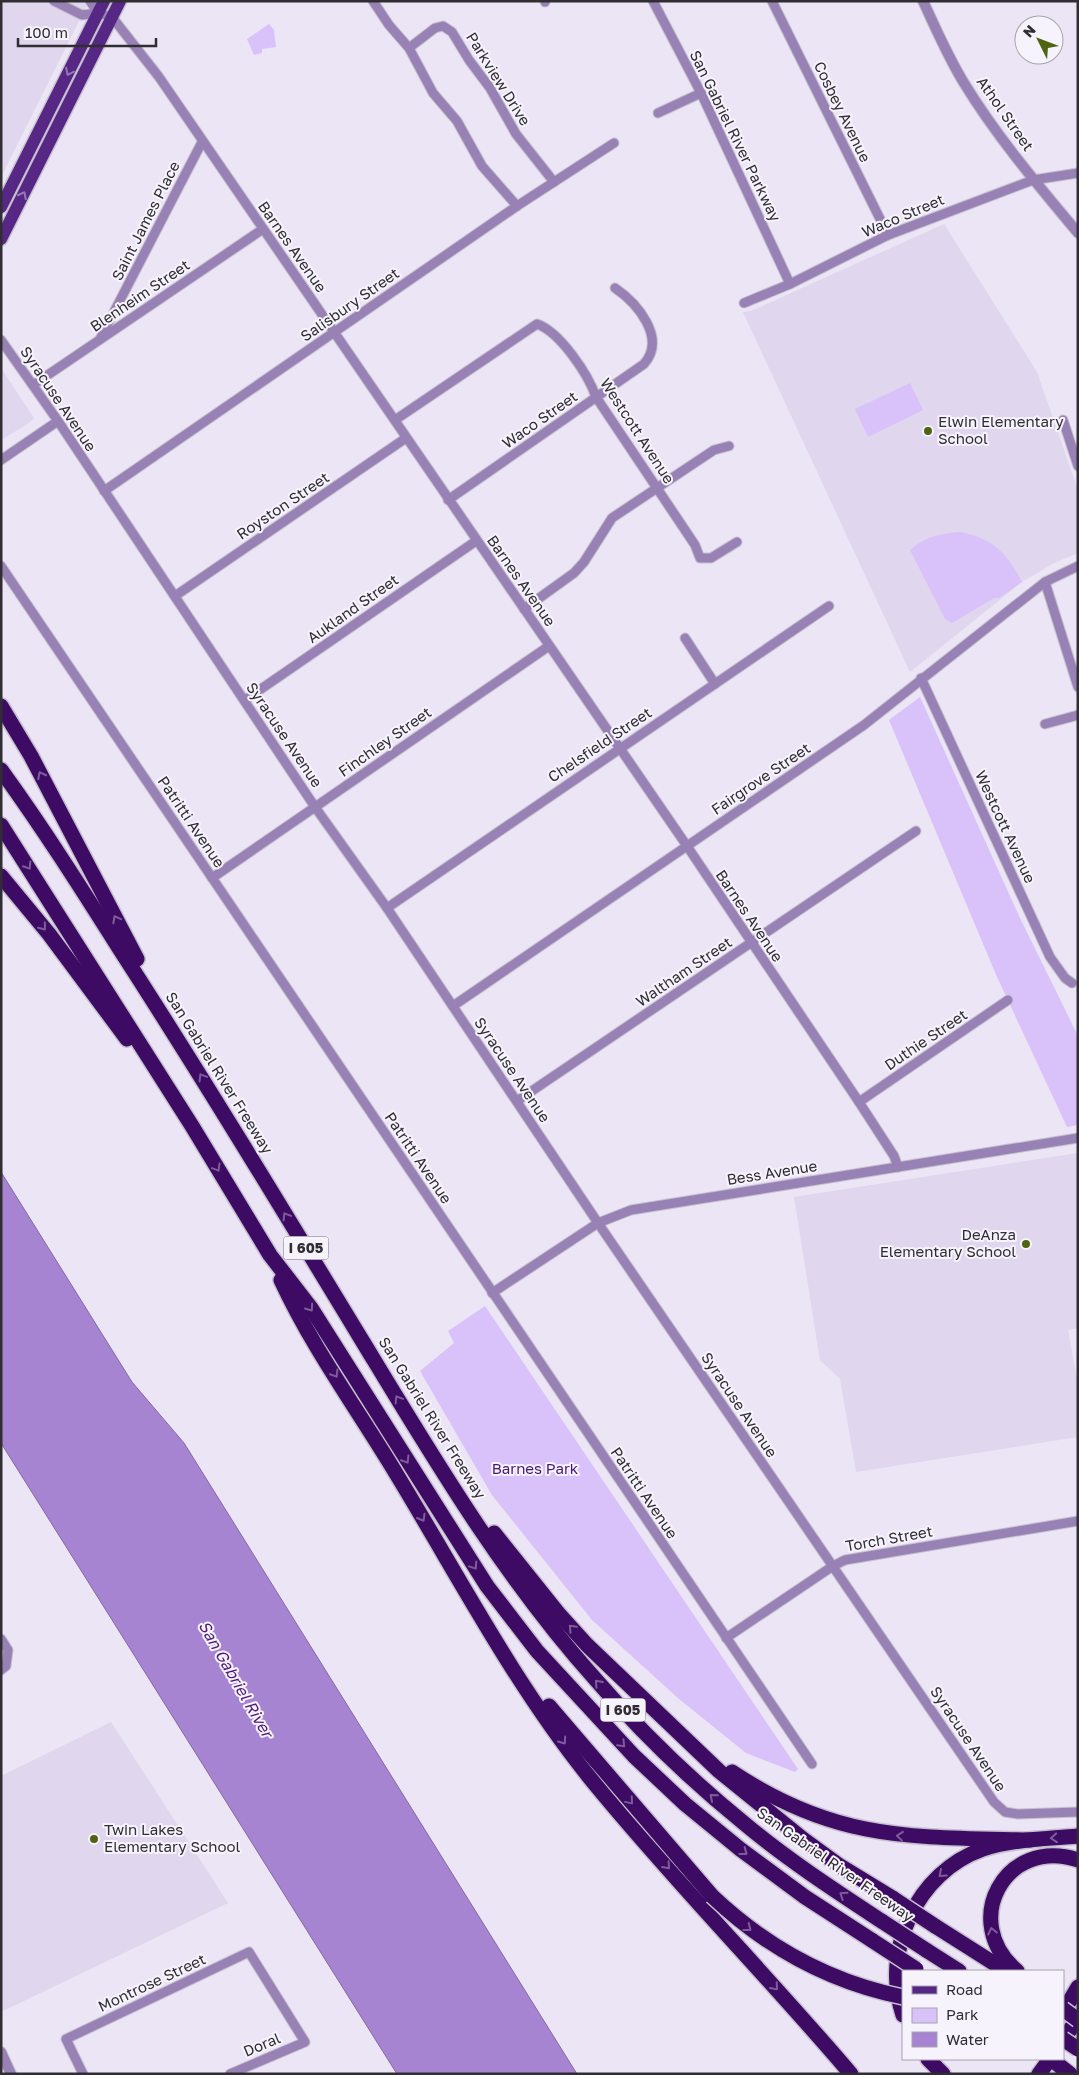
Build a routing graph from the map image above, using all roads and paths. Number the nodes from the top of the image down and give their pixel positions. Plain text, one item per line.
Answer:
1 (54, 1) edge
2 (90, 1) edge
3 (120, 1) edge
4 (373, 1) edge
5 (653, 1) edge
6 (772, 1) edge
7 (923, 1) edge
8 (101, 7) edge
9 (112, 17) junction
10 (409, 48) junction
11 (701, 92) junction
12 (658, 113) dead end
13 (202, 142) junction
14 (614, 143) dead end
15 (1078, 173) edge
16 (1033, 180) junction
17 (554, 182) junction
18 (517, 206) junction
19 (1, 207) edge
20 (263, 229) junction
21 (1078, 233) edge
22 (888, 236) junction
23 (1, 239) edge
24 (790, 284) junction
25 (615, 288) dead end
26 (744, 303) dead end
27 (334, 333) junction
28 (1, 340) edge
29 (100, 340) junction
30 (33, 385) junction
31 (596, 397) junction
32 (395, 420) junction
33 (1063, 420) dead end
34 (58, 421) junction
35 (406, 438) junction
36 (729, 446) dead end
37 (1, 460) edge
38 (1078, 466) edge
39 (657, 487) junction
40 (104, 491) junction
41 (448, 500) junction
42 (476, 541) junction
43 (737, 542) dead end
44 (1, 566) edge
45 (1078, 566) edge
46 (1045, 582) junction
47 (175, 596) junction
48 (829, 606) dead end
49 (524, 609) junction
50 (685, 638) dead end
51 (549, 646) junction
52 (921, 678) junction
53 (715, 684) junction
54 (1078, 687) edge
55 (244, 700) junction
56 (1, 706) edge
57 (1078, 715) edge
58 (1045, 724) dead end
59 (619, 749) junction
60 (1, 770) edge
61 (316, 807) junction
62 (1, 825) edge
63 (916, 831) dead end
64 (686, 846) junction
65 (1, 876) edge
66 (212, 878) junction
67 (387, 908) junction
68 (751, 943) junction
69 (1072, 983) dead end
70 (1008, 1000) dead end
71 (453, 1006) junction
72 (188, 1055) junction
73 (517, 1102) junction
74 (859, 1102) junction
75 (192, 1126) junction
76 (1078, 1138) edge
77 (898, 1167) junction
78 (598, 1223) junction
79 (270, 1255) junction
80 (492, 1293) junction
81 (423, 1441) junction
82 (1078, 1521) edge
83 (833, 1566) junction
84 (726, 1638) junction
85 (1, 1639) edge
86 (498, 1642) junction
87 (4, 1668) edge
88 (682, 1735) junction
89 (812, 1764) dead end
90 (1078, 1812) edge
91 (1078, 1836) edge
92 (1030, 1840) junction
93 (1078, 1860) edge
94 (918, 1970) edge
95 (957, 1970) edge
96 (1004, 1970) edge
97 (1016, 1970) edge
98 (1078, 1986) edge
99 (1064, 1990) edge
100 (902, 1996) edge
101 (1064, 2008) edge
102 (902, 2009) edge
103 (1064, 2011) edge
104 (1078, 2019) edge
105 (1064, 2039) edge
106 (1064, 2041) edge
107 (305, 2042) joint
108 (1078, 2050) edge
109 (1, 2052) edge
110 (929, 2060) edge
111 (1037, 2060) edge
112 (1049, 2060) edge
113 (1051, 2060) edge
114 (11, 2074) edge
115 (83, 2074) edge
116 (230, 2074) edge
117 (851, 2074) edge
118 (943, 2074) edge
119 (1031, 2074) edge
120 (1040, 2074) edge
121 (1070, 2074) edge

1 - 8 street
2 - 8 street
3 - 9 main road
4 - 10 street
5 - 11 street, San Gabriel River Parkway
6 - 22 street, Cosbey Avenue
7 - 16 street, Athol Street
8 - 9 street
8 -> 19 main road
9 - 13 street, Barnes Avenue
23 -> 9 main road
10 - 17 street, Parkview Drive
10 - 18 street
11 - 12 street
11 - 24 street, San Gabriel River Parkway
13 - 20 street, Barnes Avenue
13 - 29 street, Saint James Place
14 - 17 street, Salisbury Street
15 - 16 street, Waco Street
16 - 21 street, Athol Street
16 - 22 street, Waco Street
17 - 18 street, Salisbury Street
18 - 27 street, Salisbury Street
20 - 27 street, Barnes Avenue
20 - 29 street, Blenheim Street
22 - 24 street, Waco Street
24 - 26 street, Waco Street
25 - 31 street, Waco Street
27 - 32 street, Barnes Avenue
27 - 40 street, Salisbury Street
28 - 30 street, Syracuse Avenue
29 - 30 street, Blenheim Street
30 - 34 street, Syracuse Avenue
31 - 32 street, Westcott Avenue
31 - 39 street, Westcott Avenue
31 - 41 street, Waco Street
32 - 35 street, Barnes Avenue
33 - 38 street
34 - 37 street
34 - 40 street, Syracuse Avenue
35 - 41 street, Barnes Avenue
35 - 47 street, Royston Street
36 - 39 street
39 - 43 street, Westcott Avenue
39 - 49 street
40 - 47 street, Syracuse Avenue
41 - 42 street, Barnes Avenue
42 - 49 street, Barnes Avenue
42 - 55 street, Aukland Street
44 - 66 street, Patritti Avenue
45 - 46 street, Fairgrove Street
46 - 52 street, Fairgrove Street
46 - 54 street
47 - 55 street, Syracuse Avenue
48 - 53 street, Chelsfield Street
49 - 51 street, Barnes Avenue
50 - 53 street
51 - 59 street, Barnes Avenue
51 - 61 street, Finchley Street
52 - 64 street, Fairgrove Street
52 - 69 street, Westcott Avenue
53 - 59 street, Chelsfield Street
55 - 61 street, Syracuse Avenue
72 -> 56 highway
57 - 58 street
59 - 64 street, Barnes Avenue
59 - 67 street, Chelsfield Street
60 - 72 highway, San Gabriel River Freeway / I 605
61 - 66 street, Finchley Street
61 - 67 street, Syracuse Avenue
62 -> 75 highway, I 605
63 - 68 street, Waltham Street
64 - 68 street, Barnes Avenue
64 - 71 street, Fairgrove Street
65 -> 75 highway
66 - 80 street, Patritti Avenue
67 - 71 street, Syracuse Avenue
68 - 73 street, Waltham Street
68 - 74 street, Barnes Avenue
70 - 74 street, Duthie Street
71 - 73 street, Syracuse Avenue
81 -> 72 highway, San Gabriel River Freeway / I 605
73 - 78 street, Syracuse Avenue
74 - 77 street, Barnes Avenue
75 -> 79 highway, I 605
76 - 77 street, Bess Avenue
77 - 78 street, Bess Avenue
78 - 80 street, Bess Avenue
78 - 83 street, Syracuse Avenue
79 -> 86 highway
79 -> 94 highway, I 605, bridge
80 - 84 street, Patritti Avenue
88 -> 81 highway
95 -> 81 highway, San Gabriel River Freeway / I 605, bridge
82 - 83 street, Torch Street
83 - 84 street, Torch Street
83 - 90 street, Syracuse Avenue
84 - 89 street, Patritti Avenue
85 - 87 street
86 -> 100 highway, bridge
86 -> 117 highway
92 -> 88 highway
88 - 96 highway, bridge
91 -> 92 highway
92 -> 102 highway
97 -> 93 highway
98 - 99 highway
98 - 101 highway
103 - 104 highway, bridge
104 - 105 highway
106 - 108 highway, bridge
107 - 115 street, Montrose Street
107 - 116 street, Doral
109 - 114 street
110 - 118 highway
111 - 119 highway
112 - 120 highway
113 - 121 highway

